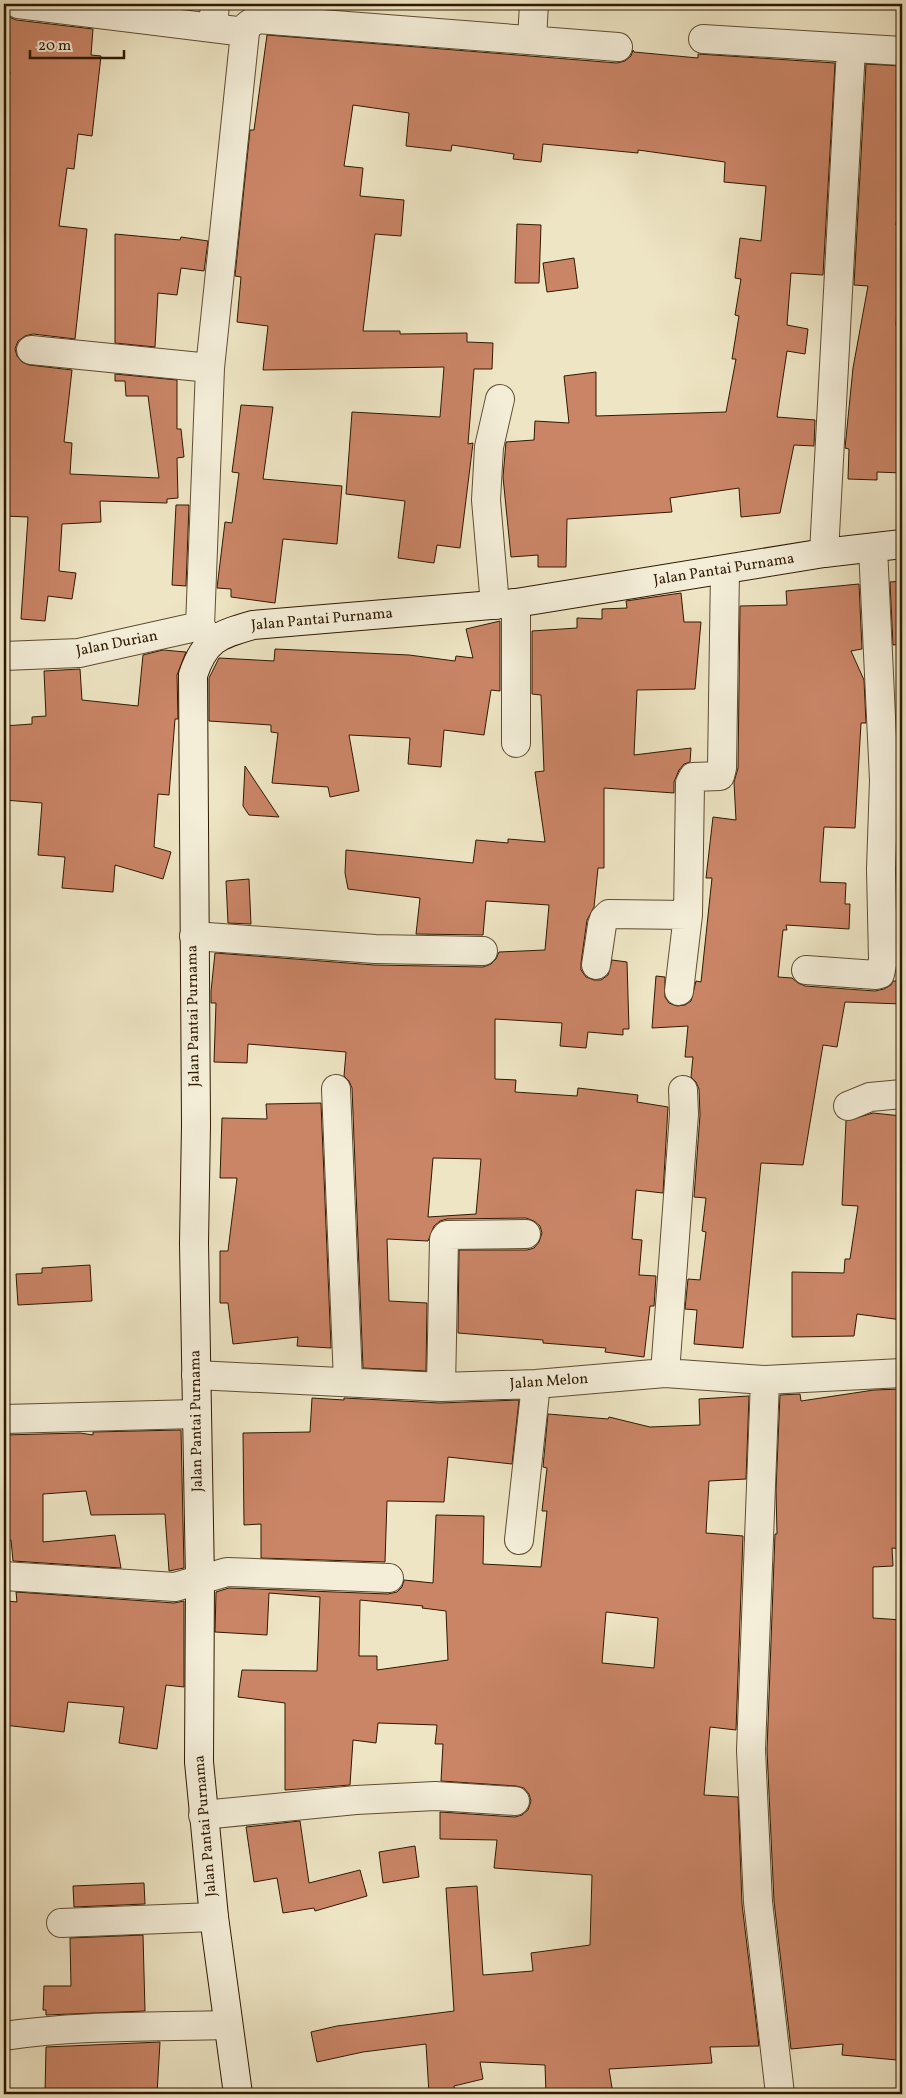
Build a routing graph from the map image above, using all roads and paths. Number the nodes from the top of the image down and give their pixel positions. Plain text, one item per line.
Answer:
1 (18, 4) edge
2 (534, 4) edge
3 (214, 16) edge
4 (245, 32) junction
5 (532, 39) junction
6 (703, 39) dead end
7 (618, 47) dead end
8 (851, 48) junction
9 (902, 51) edge
10 (31, 350) dead end
11 (210, 368) junction
12 (500, 398) dead end
13 (902, 544) edge
14 (873, 548) junction
15 (824, 553) junction
16 (725, 570) junction
17 (505, 604) junction
18 (206, 634) junction
19 (4, 656) edge
20 (516, 743) dead end
21 (688, 915) junction
22 (194, 936) junction
23 (482, 951) dead end
24 (596, 965) dead end
25 (806, 970) dead end
26 (680, 991) dead end
27 (336, 1089) dead end
28 (683, 1090) dead end
29 (902, 1094) edge
30 (848, 1106) dead end
31 (526, 1234) dead end
32 (665, 1373) junction
33 (902, 1373) edge
34 (196, 1375) junction
35 (765, 1380) junction
36 (348, 1381) junction
37 (536, 1384) junction
38 (441, 1387) junction
39 (196, 1414) junction
40 (4, 1419) edge
41 (519, 1540) dead end
42 (4, 1576) edge
43 (389, 1578) dead end
44 (200, 1580) junction
45 (515, 1801) dead end
46 (203, 1815) junction
47 (214, 1917) junction
48 (61, 1924) dead end
49 (228, 2025) junction
50 (4, 2036) edge
51 (238, 2094) edge
52 (780, 2094) edge

1 - 3 street
2 - 5 street
3 - 4 street
4 - 5 street
4 - 11 street
5 - 7 street
6 - 8 street
8 - 9 street
8 - 15 street
10 - 11 street
11 - 18 street
12 - 17 street
13 - 14 street, Jalan Pantai Purnama
14 - 15 street, Jalan Pantai Purnama
14 - 25 street
15 - 16 street, Jalan Pantai Purnama
16 - 17 street, Jalan Pantai Purnama
16 - 21 street
17 - 18 street, Jalan Pantai Purnama
17 - 20 street
18 - 19 street, Jalan Durian
18 - 22 street, Jalan Pantai Purnama
21 - 24 street
21 - 26 street
22 - 23 street
22 - 34 street, Jalan Pantai Purnama
27 - 36 street
28 - 32 street
29 - 30 street
31 - 38 street
32 - 35 street, Jalan Melon
32 - 37 street, Jalan Melon
33 - 35 street, Jalan Melon
34 - 36 street, Jalan Melon
34 - 39 street, Jalan Pantai Purnama
35 - 52 street
36 - 38 street, Jalan Melon
37 - 38 street, Jalan Melon
37 - 41 street
39 - 40 street
39 - 44 street, Jalan Pantai Purnama
42 - 44 street
43 - 44 street
44 - 46 street, Jalan Pantai Purnama
45 - 46 street
46 - 47 street, Jalan Pantai Purnama
47 - 48 street
47 - 49 street, Jalan Pantai Purnama
49 - 50 street
49 - 51 street, Jalan Pantai Purnama

